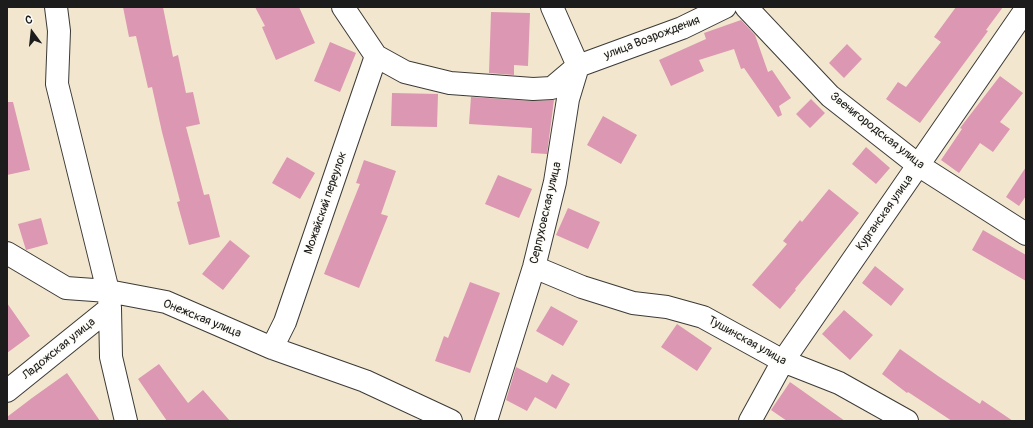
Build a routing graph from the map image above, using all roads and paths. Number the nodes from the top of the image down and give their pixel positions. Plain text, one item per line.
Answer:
1 (56, 7) edge
2 (343, 7) edge
3 (552, 7) edge
4 (725, 7) edge
5 (746, 7) edge
6 (1026, 8) edge
7 (376, 56) junction
8 (578, 66) junction
9 (918, 165) junction
10 (1026, 234) edge
11 (7, 253) edge
12 (534, 266) junction
13 (109, 299) junction
14 (272, 348) junction
15 (783, 361) junction
16 (7, 391) edge
17 (126, 421) edge
18 (451, 421) edge
19 (486, 421) edge
20 (750, 421) edge
21 (907, 421) edge

1 - 13 street
2 - 7 street
3 - 8 street
4 - 8 street, улица Возрождения
5 - 9 street, Звенигородская улица
6 - 9 street, Курганская улица
7 - 8 street
7 - 14 street, Можайский переулок
8 - 12 street, Серпуховская улица
9 - 10 street, Звенигородская улица
9 - 15 street, Курганская улица
11 - 13 street, Онежская улица
12 - 15 street, Тушинская улица
12 - 19 street, Серпуховская улица
13 - 14 street, Онежская улица
13 - 16 street, Ладожская улица
13 - 17 street
14 - 18 street, Онежская улица
15 - 20 street, Курганская улица
15 - 21 street, Тушинская улица

